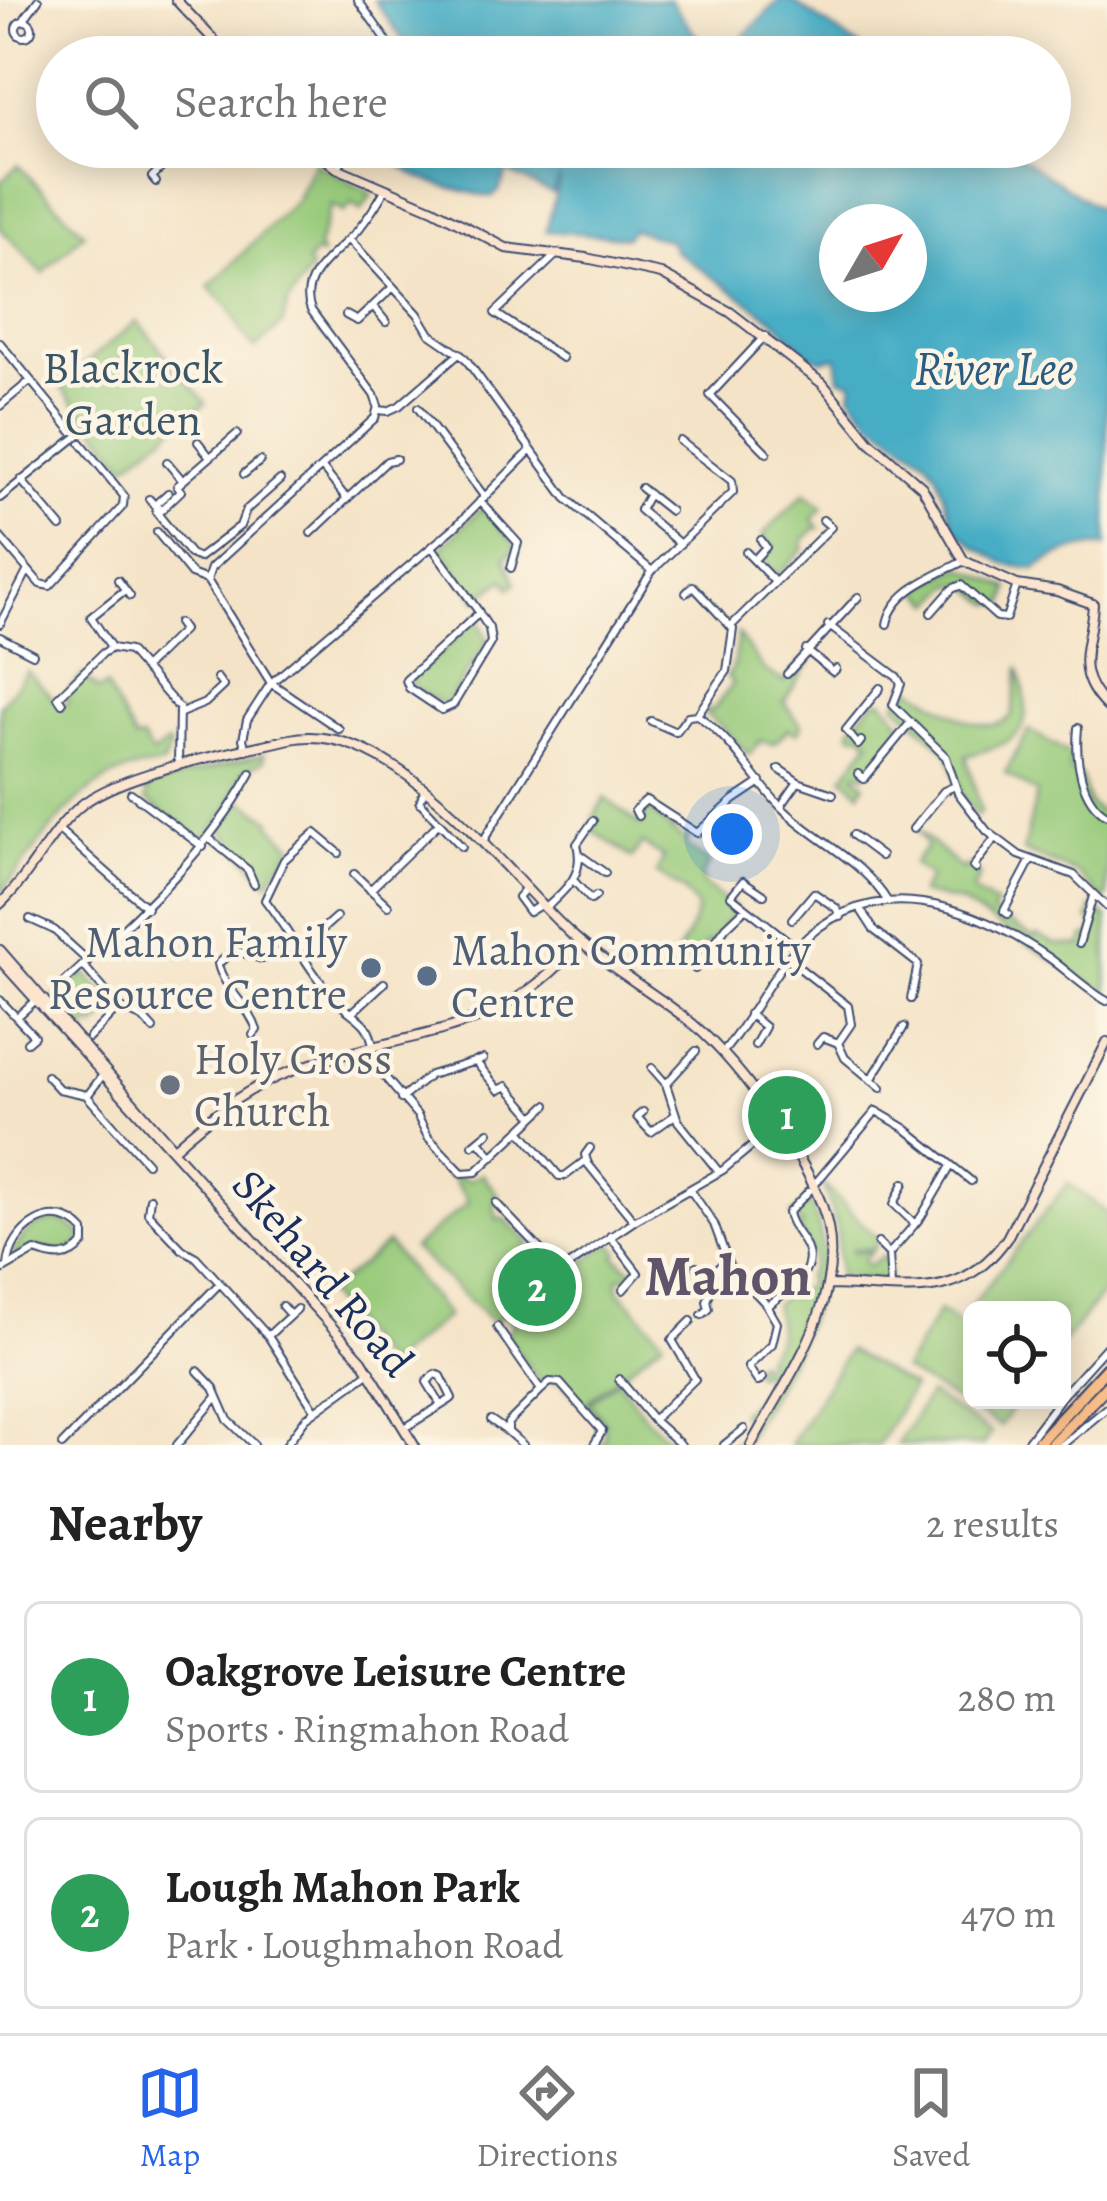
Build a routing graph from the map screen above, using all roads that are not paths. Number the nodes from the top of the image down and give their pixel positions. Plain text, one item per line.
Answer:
1 (38, 0) edge
2 (176, 0) edge
3 (358, 0) edge
4 (25, 18) dead end
5 (210, 36) edge
6 (383, 36) edge
7 (161, 168) edge
8 (337, 168) edge
9 (156, 182) dead end
10 (385, 190) junction
11 (350, 239) junction
12 (556, 255) junction
13 (393, 287) junction
14 (373, 306) junction
15 (346, 314) dead end
16 (386, 322) dead end
17 (765, 337) junction
18 (0, 344) edge
19 (460, 353) junction
20 (562, 358) dead end
21 (31, 381) junction
22 (0, 406) edge
23 (418, 408) dead end
24 (378, 410) junction
25 (72, 431) dead end
26 (84, 431) dead end
27 (237, 434) dead end
28 (693, 435) dead end
29 (198, 442) dead end
30 (81, 443) dead end
31 (530, 451) junction
32 (767, 453) dead end
33 (211, 457) junction
34 (396, 459) dead end
35 (260, 461) dead end
36 (167, 462) dead end
37 (322, 469) junction
38 (244, 474) dead end
39 (21, 480) junction
40 (280, 480) dead end
41 (183, 481) junction
42 (168, 493) dead end
43 (0, 497) edge
44 (149, 499) dead end
45 (347, 499) junction
46 (483, 499) junction
47 (255, 502) junction
48 (156, 508) junction
49 (670, 511) dead end
50 (268, 518) junction
51 (823, 520) dead end
52 (61, 527) dead end
53 (157, 532) dead end
54 (311, 533) dead end
55 (0, 537) edge
56 (761, 540) dead end
57 (680, 544) junction
58 (432, 547) junction
59 (746, 552) dead end
60 (511, 560) dead end
61 (754, 560) junction
62 (964, 561) junction
63 (28, 570) junction
64 (652, 571) junction
65 (118, 580) dead end
66 (207, 580) junction
67 (775, 581) junction
68 (1017, 584) junction
69 (686, 593) dead end
70 (858, 597) dead end
71 (479, 613) junction
72 (931, 613) dead end
73 (178, 623) dead end
74 (0, 624) edge
75 (887, 624) dead end
76 (730, 626) junction
77 (828, 626) junction
78 (0, 638) edge
79 (112, 648) junction
80 (23, 649) junction
81 (806, 650) junction
82 (33, 654) dead end
83 (18, 658) dead end
84 (145, 667) junction
85 (836, 669) dead end
86 (787, 674) dead end
87 (217, 678) dead end
88 (272, 683) junction
89 (892, 702) junction
90 (62, 703) dead end
91 (1107, 707) edge
92 (181, 713) junction
93 (697, 715) junction
94 (651, 721) dead end
95 (910, 722) junction
96 (1078, 728) dead end
97 (339, 729) dead end
98 (861, 741) dead end
99 (246, 750) junction
100 (179, 768) junction
101 (779, 770) dead end
102 (251, 773) dead end
103 (858, 774) dead end
104 (761, 782) junction
105 (798, 782) junction
106 (955, 786) junction
107 (425, 789) junction
108 (138, 794) dead end
109 (833, 794) dead end
110 (781, 806) junction
111 (636, 813) dead end
112 (1107, 814) edge
113 (593, 821) dead end
114 (439, 824) junction
115 (913, 830) dead end
116 (60, 831) junction
117 (698, 833) junction
118 (853, 835) dead end
119 (995, 838) junction
120 (210, 839) junction
121 (483, 841) junction
122 (461, 842) dead end
123 (863, 842) junction
124 (698, 844) dead end
125 (203, 848) junction
126 (334, 852) dead end
127 (580, 855) junction
128 (881, 856) dead end
129 (850, 859) junction
130 (1031, 860) junction
131 (976, 869) dead end
132 (605, 873) dead end
133 (354, 874) dead end
134 (574, 881) junction
135 (254, 884) dead end
136 (370, 890) junction
137 (761, 893) dead end
138 (1093, 896) junction
139 (594, 898) dead end
140 (888, 902) junction
141 (0, 904) edge
142 (388, 906) dead end
143 (544, 906) junction
144 (1107, 907) edge
145 (147, 908) junction
146 (860, 908) junction
147 (745, 909) junction
148 (1008, 914) dead end
149 (841, 916) junction
150 (336, 917) dead end
151 (31, 919) dead end
152 (793, 919) dead end
153 (580, 943) junction
154 (1079, 944) dead end
155 (797, 948) junction
156 (295, 949) junction
157 (0, 950) edge
158 (788, 959) junction
159 (0, 960) edge
160 (85, 963) junction
161 (695, 969) dead end
162 (384, 983) dead end
163 (58, 988) dead end
164 (39, 998) junction
165 (911, 999) dead end
166 (0, 1000) edge
167 (1107, 1000) edge
168 (119, 1007) junction
169 (353, 1012) junction
170 (749, 1014) junction
171 (16, 1017) junction
172 (904, 1027) dead end
173 (153, 1029) dead end
174 (91, 1033) dead end
175 (253, 1034) dead end
176 (30, 1039) dead end
177 (1107, 1042) edge
178 (838, 1043) junction
179 (817, 1044) dead end
180 (755, 1045) dead end
181 (373, 1047) junction
182 (362, 1050) junction
183 (723, 1052) junction
184 (690, 1053) dead end
185 (652, 1068) dead end
186 (105, 1072) junction
187 (47, 1076) dead end
188 (871, 1080) junction
189 (666, 1084) junction
190 (880, 1088) dead end
191 (87, 1095) junction
192 (401, 1099) junction
193 (643, 1112) dead end
194 (675, 1114) junction
195 (776, 1126) junction
196 (520, 1129) junction
197 (489, 1132) dead end
198 (590, 1148) dead end
199 (173, 1149) junction
200 (494, 1157) junction
201 (585, 1161) junction
202 (148, 1162) dead end
203 (951, 1166) junction
204 (720, 1172) junction
205 (971, 1181) dead end
206 (904, 1183) dead end
207 (812, 1188) junction
208 (692, 1191) junction
209 (151, 1198) dead end
210 (496, 1203) dead end
211 (634, 1221) junction
212 (915, 1224) junction
213 (610, 1236) junction
214 (878, 1243) dead end
215 (889, 1254) junction
216 (726, 1261) junction
217 (8, 1266) junction
218 (696, 1266) dead end
219 (0, 1271) edge
220 (706, 1278) junction
221 (220, 1283) junction
222 (624, 1285) dead end
223 (828, 1286) junction
224 (891, 1288) junction
225 (282, 1306) dead end
226 (768, 1306) junction
227 (702, 1316) dead end
228 (691, 1321) dead end
229 (509, 1325) dead end
230 (268, 1336) junction
231 (1107, 1346) edge
232 (1107, 1368) edge
233 (371, 1371) junction
234 (200, 1377) dead end
235 (619, 1378) dead end
236 (761, 1380) dead end
237 (1071, 1386) edge
238 (1107, 1386) edge
239 (541, 1390) junction
240 (216, 1398) junction
241 (442, 1405) junction
242 (1107, 1408) edge
243 (1052, 1409) edge
244 (315, 1410) junction
245 (491, 1420) dead end
246 (653, 1420) junction
247 (405, 1428) junction
248 (744, 1429) dead end
249 (508, 1432) junction
250 (62, 1445) edge
251 (178, 1445) edge
252 (254, 1445) edge
253 (286, 1445) edge
254 (414, 1445) edge
255 (523, 1445) edge
256 (594, 1445) edge
257 (681, 1445) edge
258 (724, 1445) edge
259 (751, 1445) edge
260 (1025, 1445) edge
261 (1036, 1445) edge
262 (1051, 1445) edge
263 (1062, 1445) edge

1 - 4 street
2 - 5 street
3 - 6 street
7 - 9 street
8 - 10 street
10 - 11 street
10 - 12 street
11 - 13 street
11 - 24 street
12 - 17 street
12 - 20 street
13 - 14 street
13 - 19 street
14 - 15 street
14 - 16 street
17 - 32 street
17 - 62 street
18 - 21 street
19 - 24 street
19 - 31 street
21 - 22 street
21 - 25 street
23 - 46 street
24 - 37 street
26 - 39 street
27 - 33 street
28 - 57 street
29 - 33 street
30 - 63 street
31 - 46 street
31 - 64 street
33 - 41 street
34 - 45 street
35 - 38 street
36 - 41 street
37 - 45 street
37 - 50 street
39 - 43 street
39 - 52 street
40 - 47 street
41 - 48 street
42 - 48 street
44 - 48 street
45 - 54 street
46 - 58 street
46 - 60 street
47 - 48 street
47 - 50 street
49 - 57 street
50 - 66 street
51 - 67 street
53 - 66 street
55 - 63 street
56 - 61 street
57 - 64 street
58 - 71 street
58 - 88 street
59 - 61 street
61 - 67 street
62 - 68 street
62 - 75 street
63 - 74 street
64 - 121 street
65 - 79 street
66 - 88 street
67 - 76 street
68 - 72 street
68 - 91 street
69 - 76 street
70 - 77 street
71 - 71 street
73 - 84 street
76 - 93 street
77 - 81 street
77 - 89 street
78 - 80 street
79 - 84 street
79 - 90 street
80 - 82 street
80 - 83 street
81 - 85 street
81 - 86 street
84 - 92 street
87 - 92 street
88 - 97 street
88 - 99 street
89 - 95 street
89 - 98 street
92 - 100 street
93 - 94 street
93 - 104 street
95 - 103 street
95 - 106 street
96 - 112 street
99 - 100 street
99 - 107 street
100 - 116 street
101 - 105 street
102 - 120 street
104 - 110 street
104 - 117 street
105 - 109 street
105 - 110 street
106 - 115 street
106 - 119 street
107 - 114 street
107 - 121 street
108 - 125 street
110 - 129 street
111 - 117 street
113 - 127 street
114 - 122 street
114 - 136 street
116 - 141 street
116 - 145 street
117 - 124 street
118 - 123 street
119 - 130 street
119 - 131 street
120 - 125 street
120 - 135 street
121 - 143 street
123 - 128 street
123 - 129 street
125 - 145 street
126 - 156 street
127 - 132 street
127 - 134 street
129 - 140 street
130 - 138 street
130 - 148 street
133 - 136 street
134 - 139 street
134 - 143 street
136 - 142 street
137 - 147 street
138 - 144 street
138 - 154 street
140 - 146 street
140 - 167 street
143 - 153 street
145 - 160 street
146 - 149 street
146 - 165 street
147 - 155 street
147 - 161 street
149 - 152 street
149 - 155 street
150 - 156 street
151 - 160 street
153 - 181 street
153 - 183 street
155 - 158 street
156 - 169 street
156 - 175 street
157 - 164 street, Skehard Road
158 - 170 street
158 - 178 street
159 - 164 street, Skehard Road
160 - 163 street
160 - 168 street
162 - 169 street
164 - 171 street
164 - 186 street, Skehard Road
166 - 171 street
168 - 173 street
168 - 174 street
169 - 181 street
170 - 180 street
170 - 183 street
171 - 176 street
172 - 188 street
177 - 224 street
178 - 179 street
178 - 188 street
181 - 182 street
182 - 192 street
182 - 199 street
183 - 195 street
184 - 189 street
185 - 189 street
186 - 191 street
186 - 199 street, Skehard Road
187 - 191 street
188 - 190 street
189 - 194 street
191 - 202 street
192 - 196 street
192 - 200 street
193 - 194 street
194 - 204 street
195 - 204 street
195 - 207 street
196 - 200 street
196 - 201 street
197 - 200 street
198 - 201 street
199 - 233 street, Skehard Road
201 - 211 street
203 - 205 street
203 - 207 street
203 - 212 street
204 - 208 street
206 - 212 street
207 - 223 street
207 - 226 street
208 - 211 street
208 - 216 street
209 - 221 street
210 - 213 street
211 - 213 street
212 - 215 street
213 - 222 street
214 - 215 street
215 - 224 street
216 - 220 street
216 - 226 street
217 - 217 street
217 - 219 street
218 - 220 street
220 - 227 street
221 - 230 street
221 - 250 street
223 - 224 street
223 - 259 street
225 - 230 street
226 - 236 street
228 - 246 street
229 - 239 street
230 - 244 street
231 - 237 street
232 - 261 highway
233 - 244 street
233 - 247 street, Skehard Road
234 - 240 street
235 - 246 street
238 - 262 highway
239 - 249 street
239 - 256 street
240 - 251 street
240 - 252 street
241 - 241 street
241 - 247 street
242 - 263 street
243 - 260 street
244 - 253 street
245 - 249 street
246 - 257 street
247 - 254 street, Skehard Road
248 - 258 street
249 - 255 street

